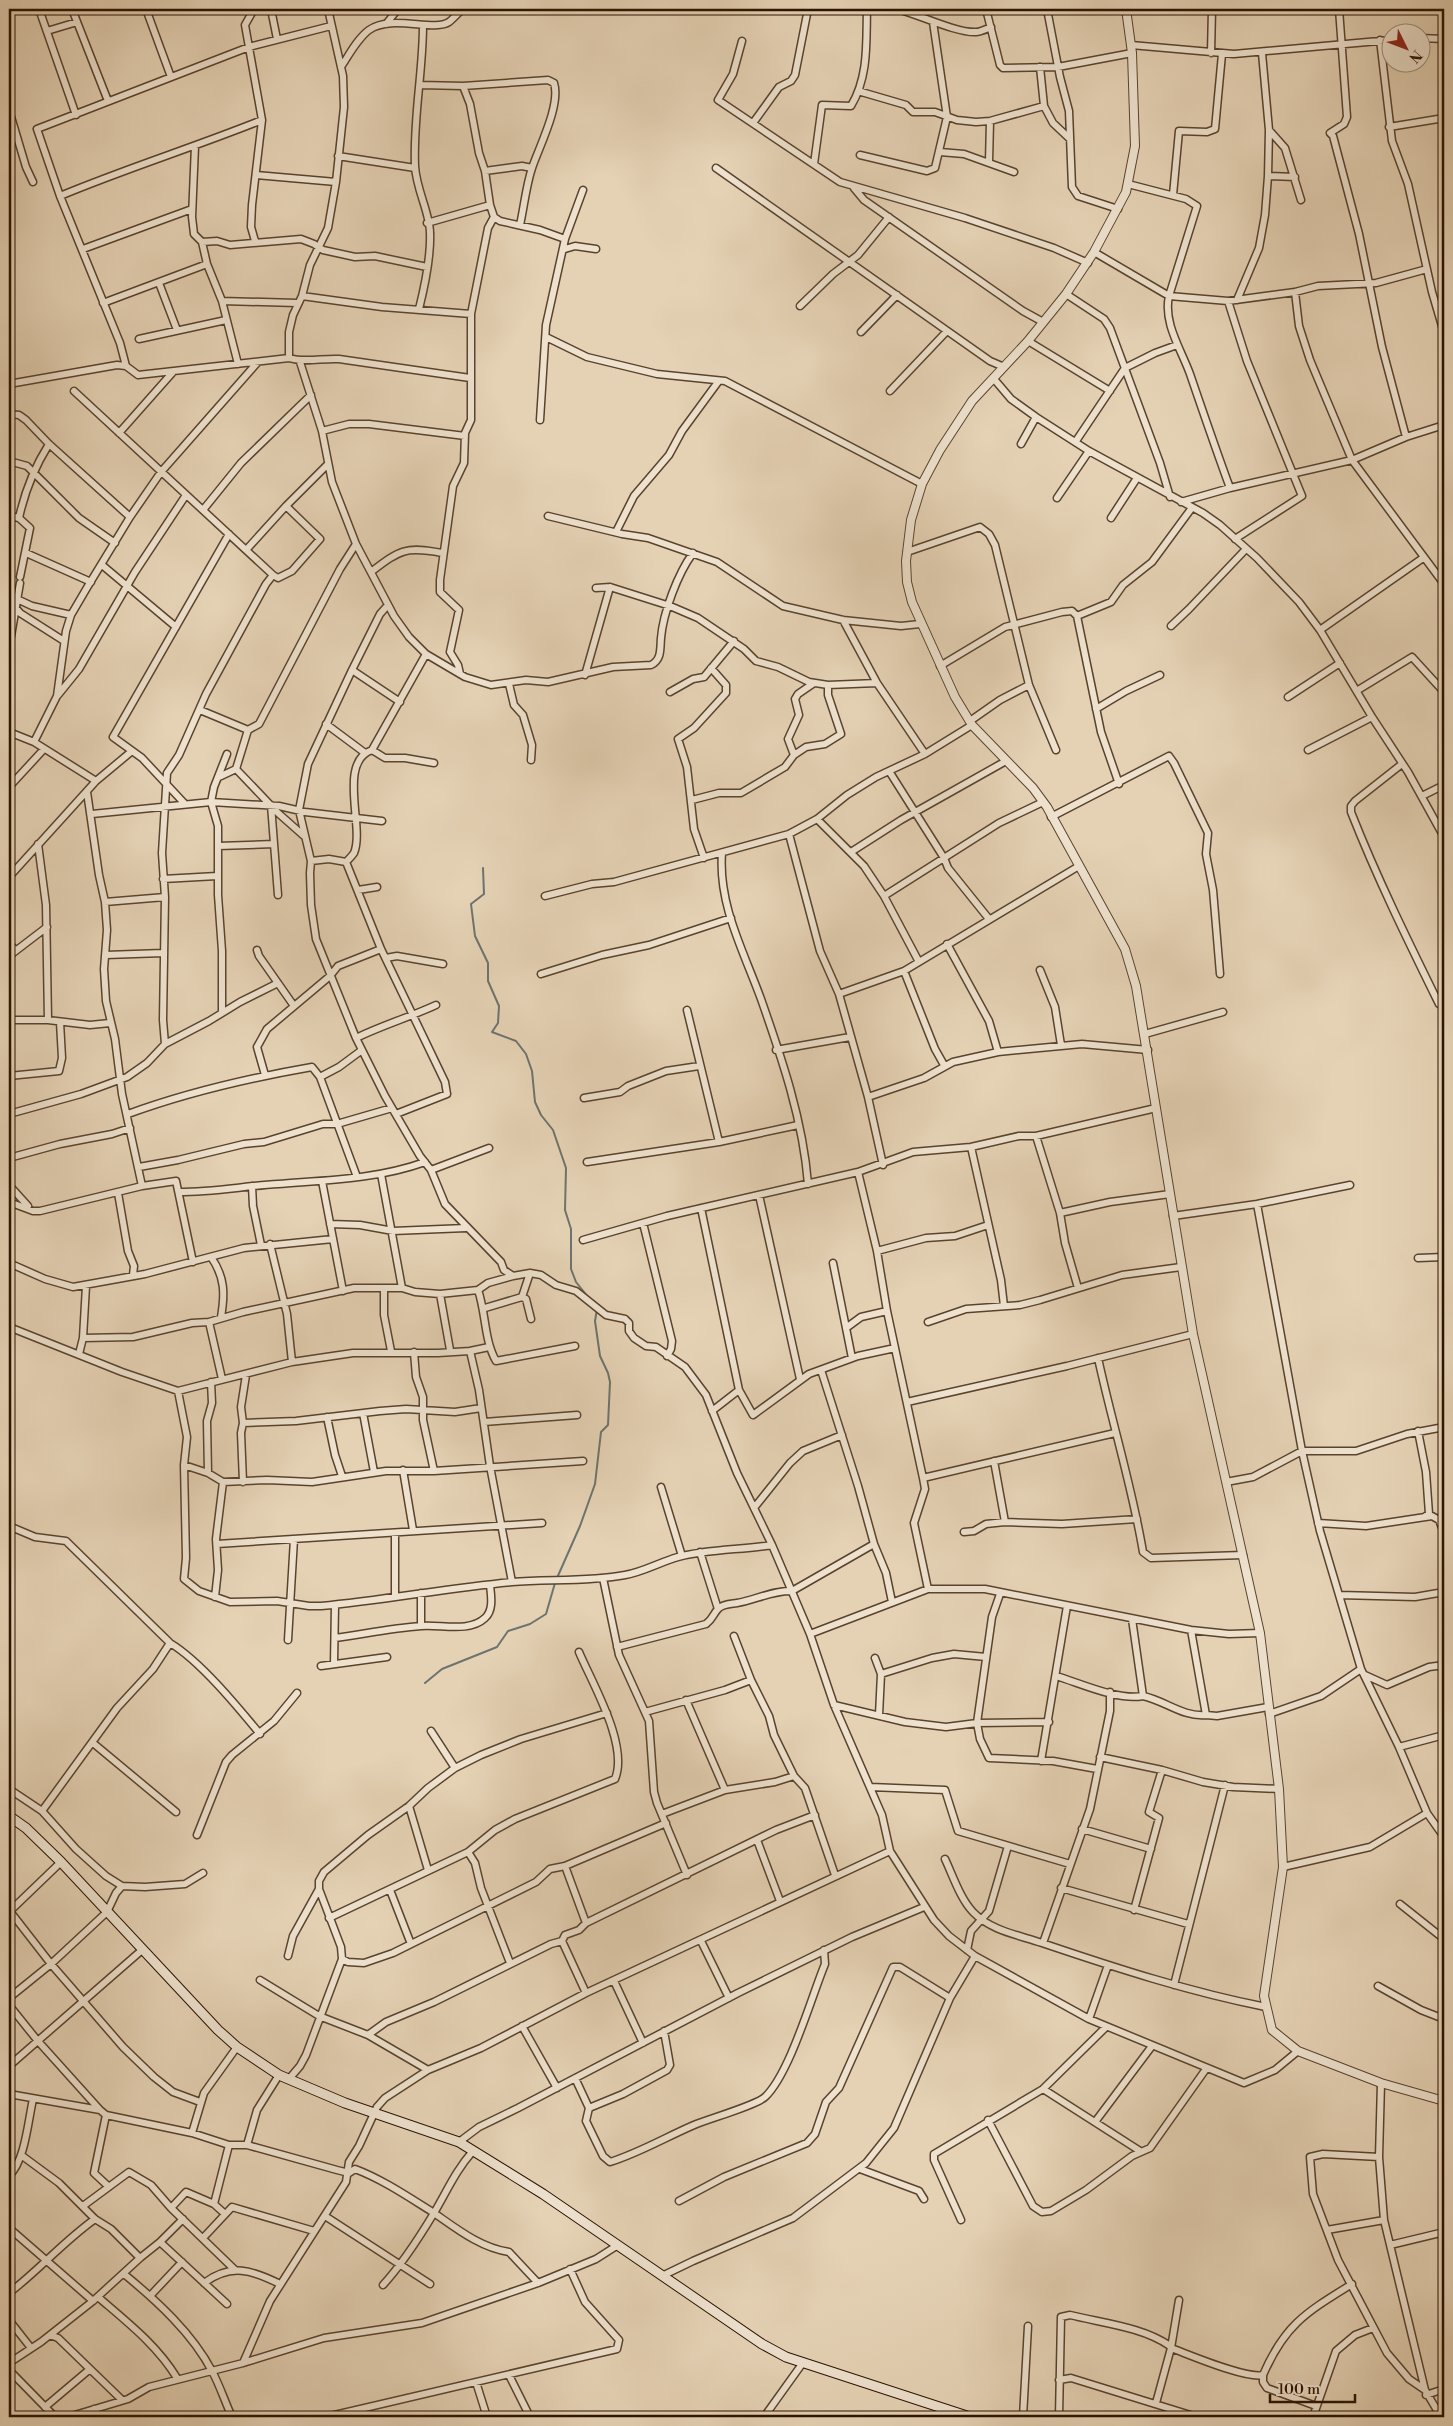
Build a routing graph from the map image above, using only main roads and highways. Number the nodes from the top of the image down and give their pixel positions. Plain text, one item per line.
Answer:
1 (9, 1816) edge
2 (970, 2417) edge

1 - 2 main road

